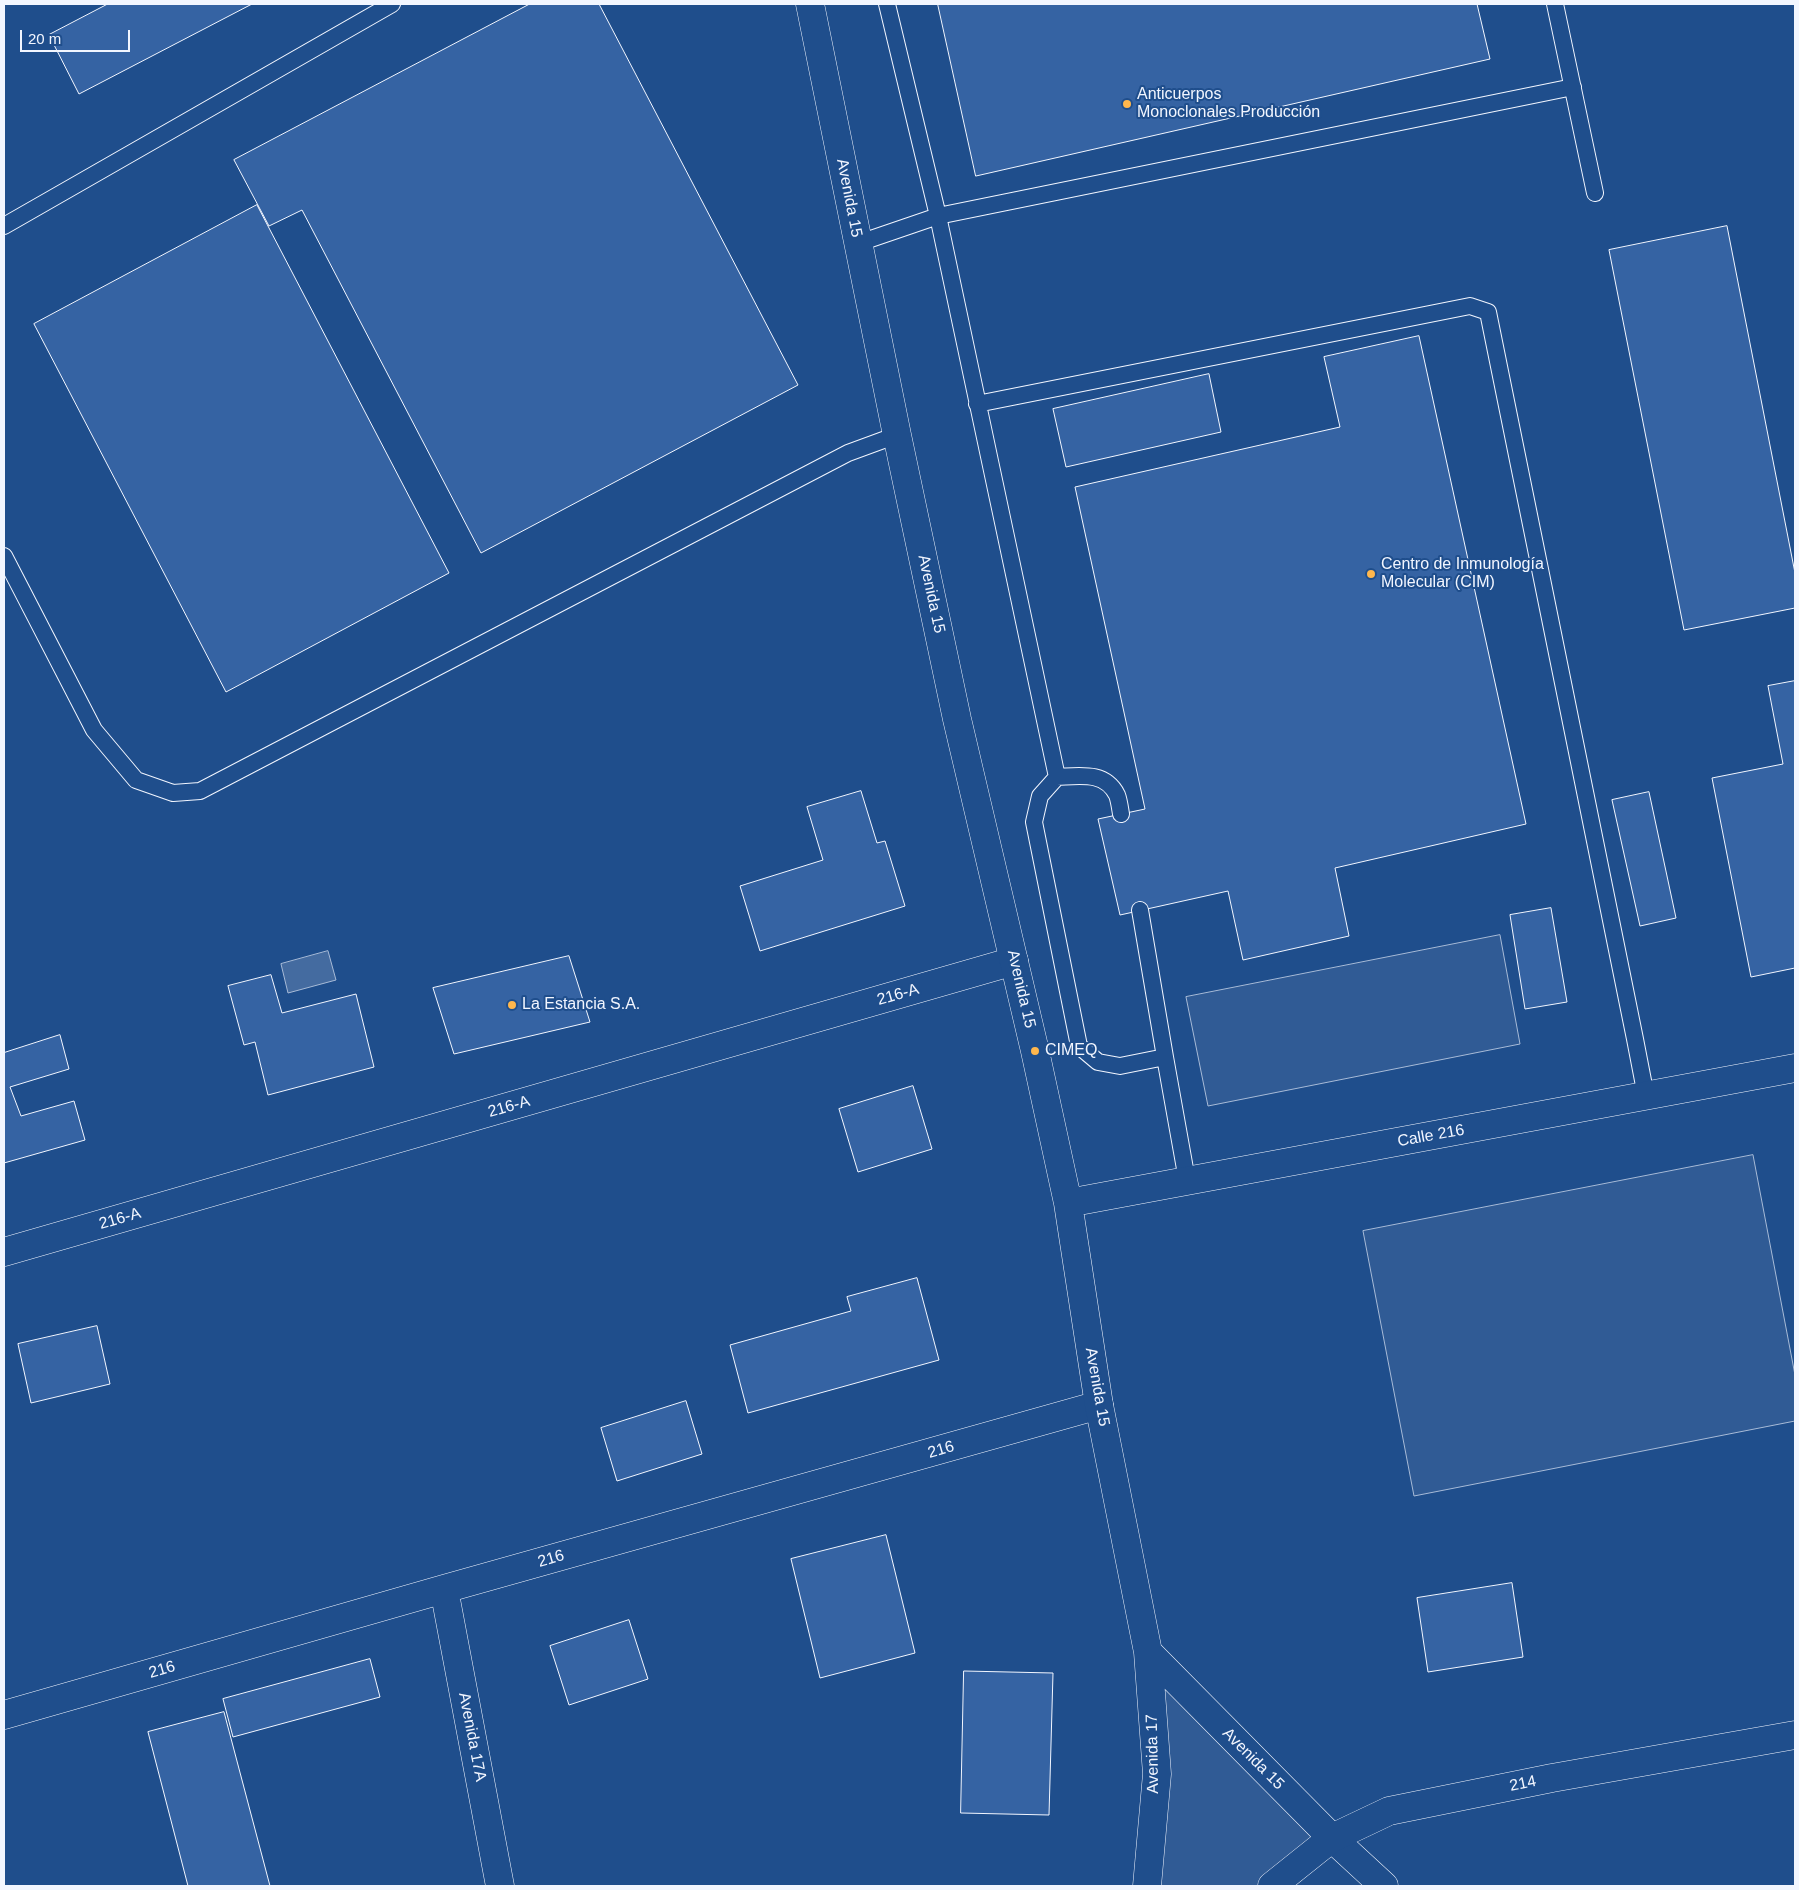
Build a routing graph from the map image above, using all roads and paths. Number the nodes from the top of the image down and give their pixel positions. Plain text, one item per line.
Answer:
1 (392, 4) edge
2 (810, 4) edge
3 (886, 4) edge
4 (1555, 4) edge
5 (1573, 87) junction
6 (1596, 193) dead end
7 (938, 216) junction
8 (4, 226) edge
9 (859, 243) junction
10 (977, 404) junction
11 (897, 435) junction
12 (4, 556) edge
13 (1057, 777) junction
14 (1121, 814) dead end
15 (1140, 910) dead end
16 (1014, 961) junction
17 (1164, 1057) junction
18 (1795, 1068) edge
19 (1646, 1096) junction
20 (1187, 1180) junction
21 (1068, 1203) junction
22 (4, 1252) edge
23 (1099, 1406) junction
24 (444, 1588) junction
25 (1148, 1652) junction
26 (4, 1715) edge
27 (1795, 1735) edge
28 (1332, 1838) junction
29 (500, 1886) edge
30 (1146, 1886) edge
31 (1272, 1886) edge
32 (1384, 1886) edge

1 - 8 lane
2 - 9 street, Avenida 15
3 - 7 lane
4 - 5 lane
5 - 6 lane
5 - 7 lane
7 - 9 lane
7 - 10 lane
9 - 11 street, Avenida 15
10 - 13 lane
10 - 19 lane
11 - 12 lane
11 - 16 street, Avenida 15
13 - 14 lane
13 - 17 lane
15 - 17 lane
16 - 21 street, Avenida 15
16 - 22 street, 216-A
17 - 20 lane
18 - 19 street, Calle 216
19 - 20 street, Calle 216
20 - 21 street, Calle 216
21 - 23 street, Avenida 15
23 - 24 street, 216
23 - 25 street, Avenida 15
24 - 26 street, 216
24 - 29 street, Avenida 17A
25 - 28 street, Avenida 15
25 - 30 street, Avenida 17
27 - 28 street, 214
28 - 31 street, 214
28 - 32 street, Avenida 15

